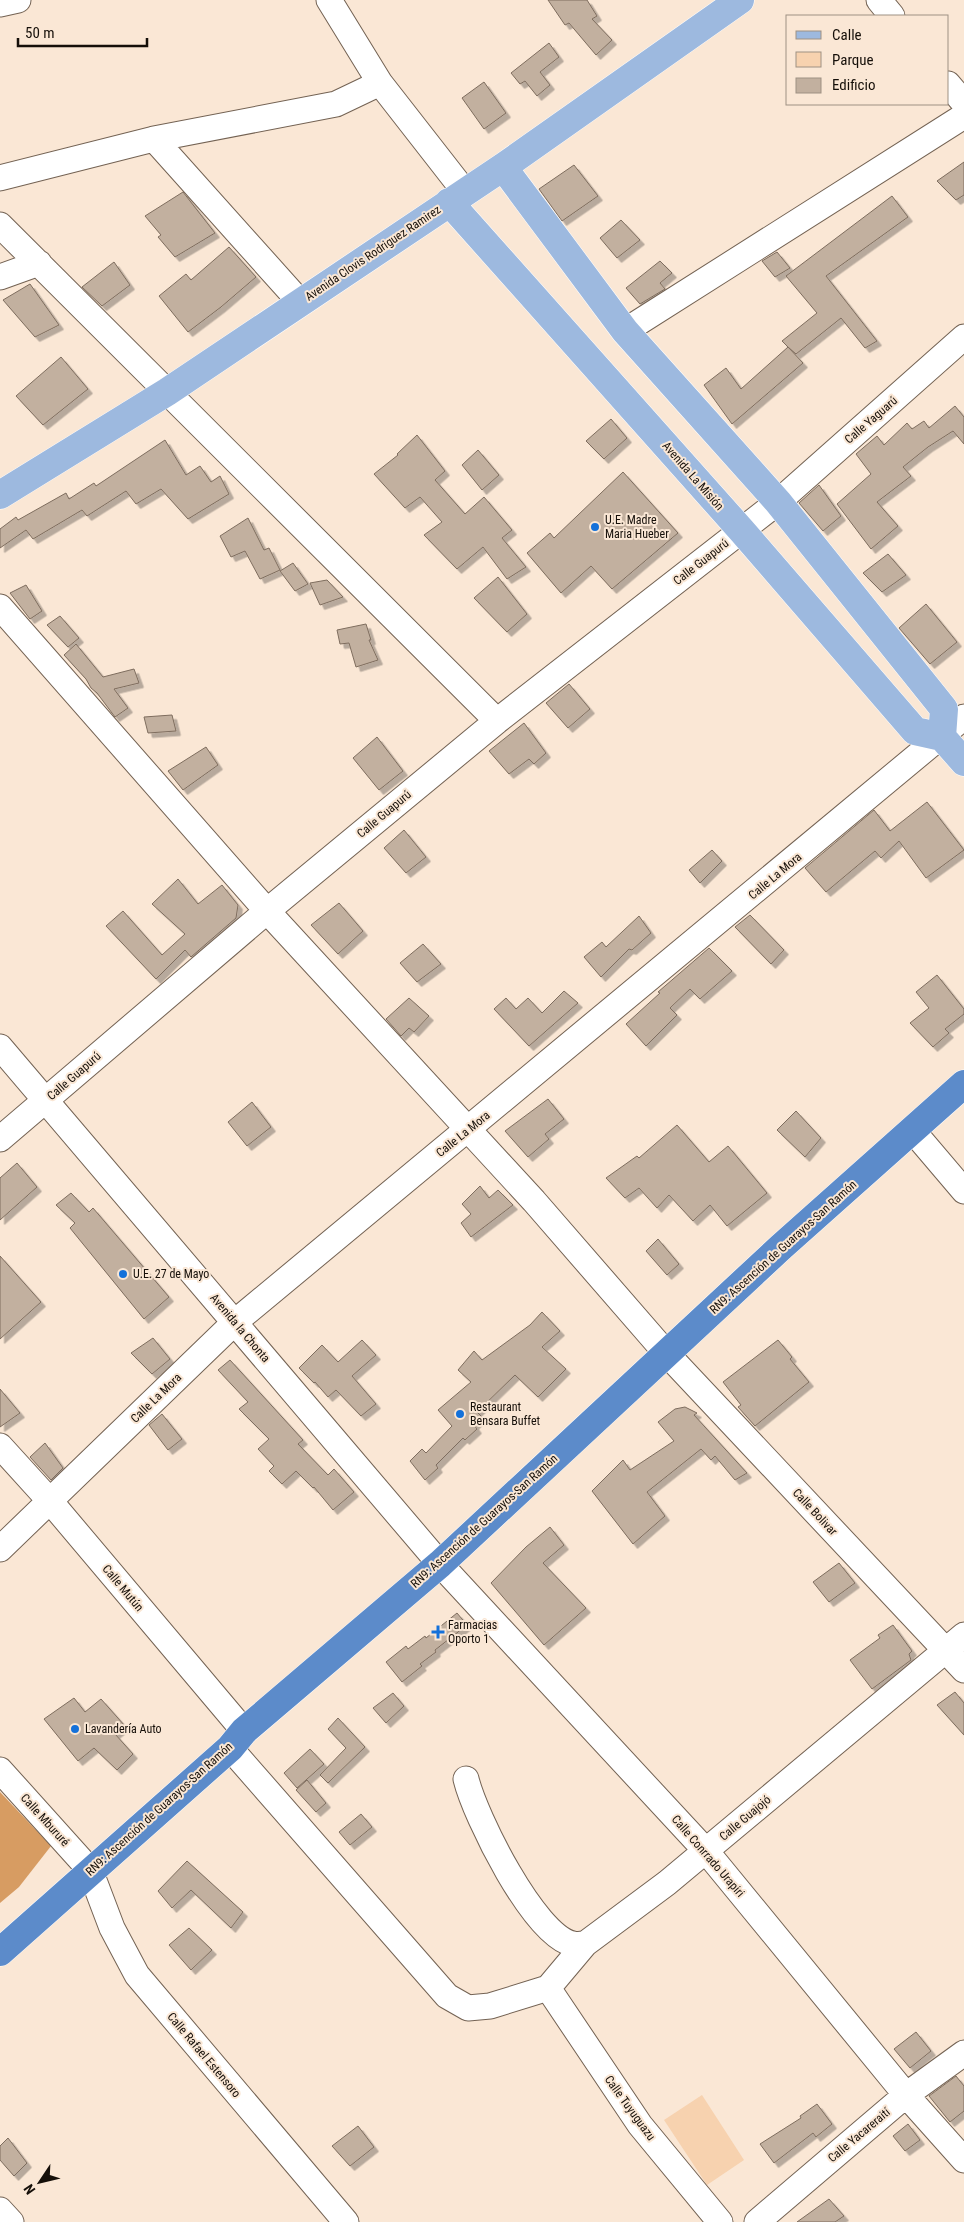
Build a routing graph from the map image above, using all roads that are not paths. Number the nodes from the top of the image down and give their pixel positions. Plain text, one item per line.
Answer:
1 (18, 0) edge
2 (329, 0) edge
3 (740, 0) edge
4 (879, 0) edge
5 (0, 4) edge
6 (891, 15) edge
7 (380, 83) junction
8 (949, 85) edge
9 (964, 103) edge
10 (964, 116) edge
11 (154, 139) junction
12 (503, 167) junction
13 (0, 178) edge
14 (457, 197) junction
15 (0, 225) edge
16 (39, 263) junction
17 (0, 277) edge
18 (300, 302) junction
19 (625, 331) junction
20 (964, 338) edge
21 (167, 392) junction
22 (0, 495) edge
23 (778, 502) junction
24 (742, 531) junction
25 (0, 607) edge
26 (964, 717) edge
27 (497, 721) junction
28 (942, 737) junction
29 (964, 762) edge
30 (267, 911) junction
31 (0, 1047) edge
32 (964, 1084) edge
33 (46, 1100) junction
34 (468, 1129) junction
35 (913, 1131) junction
36 (0, 1139) edge
37 (964, 1191) edge
38 (235, 1322) junction
39 (666, 1353) junction
40 (0, 1446) edge
41 (50, 1501) junction
42 (0, 1549) edge
43 (440, 1564) junction
44 (955, 1642) edge
45 (964, 1670) edge
46 (237, 1739) junction
47 (0, 1770) edge
48 (466, 1779) dead end
49 (706, 1851) junction
50 (90, 1870) junction
51 (584, 1944) junction
52 (0, 1952) edge
53 (548, 1988) junction
54 (964, 2053) edge
55 (906, 2095) junction
56 (964, 2160) edge
57 (0, 2210) edge
58 (11, 2222) edge
59 (346, 2222) edge
60 (720, 2222) edge
61 (757, 2222) edge

1 - 5 street
2 - 7 street
3 - 12 main road, Avenida Clovis Rodriguez Ramirez
4 - 6 street
7 - 11 street
7 - 14 street
8 - 9 street
10 - 19 street
11 - 13 street
11 - 18 street
12 - 14 main road, Avenida Clovis Rodriguez Ramirez
12 - 19 main road
14 - 18 main road, Avenida Clovis Rodriguez Ramirez
14 - 24 main road, Avenida La Misión
15 - 16 street
16 - 17 street
16 - 21 street
18 - 21 main road, Avenida Clovis Rodriguez Ramirez
19 - 23 main road
20 - 23 street, Calle Yaguarú
21 - 22 main road, Avenida Clovis Rodriguez Ramirez
21 - 27 street
23 - 24 street, Calle Guapurú
23 - 28 main road
24 - 27 street, Calle Guapurú
24 - 28 main road, Avenida La Misión
25 - 30 street, Calle Bolivar
26 - 28 street, Calle La Mora
27 - 30 street, Calle Guapurú
28 - 29 main road
28 - 34 street, Calle La Mora
30 - 33 street, Calle Guapurú
30 - 34 street, Calle Bolivar
31 - 33 street, Avenida la Chonta
32 - 35 highway, RN9: Ascención de Guarayos-San Ramón
33 - 36 street, Calle Guapurú
33 - 38 street, Avenida la Chonta
34 - 38 street, Calle La Mora
34 - 39 street, Calle Bolivar
35 - 37 street
35 - 39 highway, RN9: Ascención de Guarayos-San Ramón
38 - 41 street, Calle La Mora
38 - 43 street, Avenida la Chonta
39 - 43 highway, RN9: Ascención de Guarayos-San Ramón
39 - 44 street, Calle Bolivar
40 - 41 street, Calle Mutún
41 - 42 street, Calle La Mora
41 - 46 street, Calle Mutún
43 - 46 highway, RN9: Ascención de Guarayos-San Ramón
43 - 49 street, Calle Conrrado Urapiri
44 - 45 street, Calle Bolivar
44 - 49 street, Calle Guajojó
46 - 50 highway, RN9: Ascención de Guarayos-San Ramón
46 - 53 street, Calle Mutún
47 - 50 street, Calle Mbururé
48 - 51 street
49 - 51 street, Calle Guajojó
49 - 55 street, Calle Conrrado Urapiri
50 - 52 highway, RN9: Ascención de Guarayos-San Ramón
50 - 59 street, Calle Rafael Estensoro
51 - 53 street, Calle Guajojó
53 - 60 street, Calle Tuyuguazu
54 - 55 street, Calle Yacareraití
55 - 56 street, Calle Conrrado Urapiri
55 - 61 street, Calle Yacareraití
57 - 58 street

